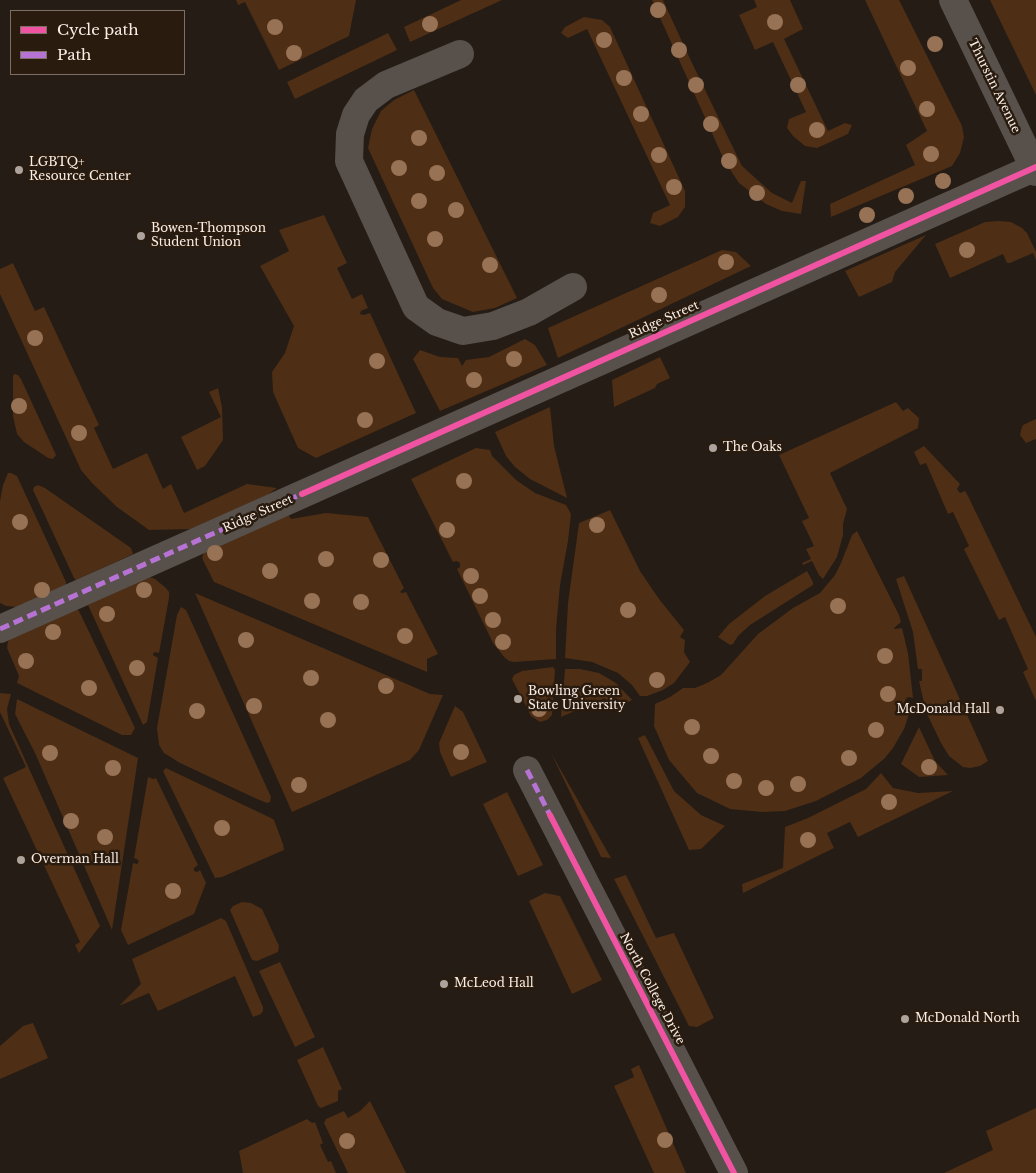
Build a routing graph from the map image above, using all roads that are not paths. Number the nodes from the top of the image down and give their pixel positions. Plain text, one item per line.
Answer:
1 (953, 0) edge
2 (460, 54) dead end
3 (1035, 169) edge
4 (573, 286) dead end
5 (0, 629) edge
6 (527, 770) dead end
7 (734, 1173) edge

1 - 3 street, Thurstin Avenue
2 - 4 street
3 - 5 street, Ridge Street
6 - 7 street, North College Drive

